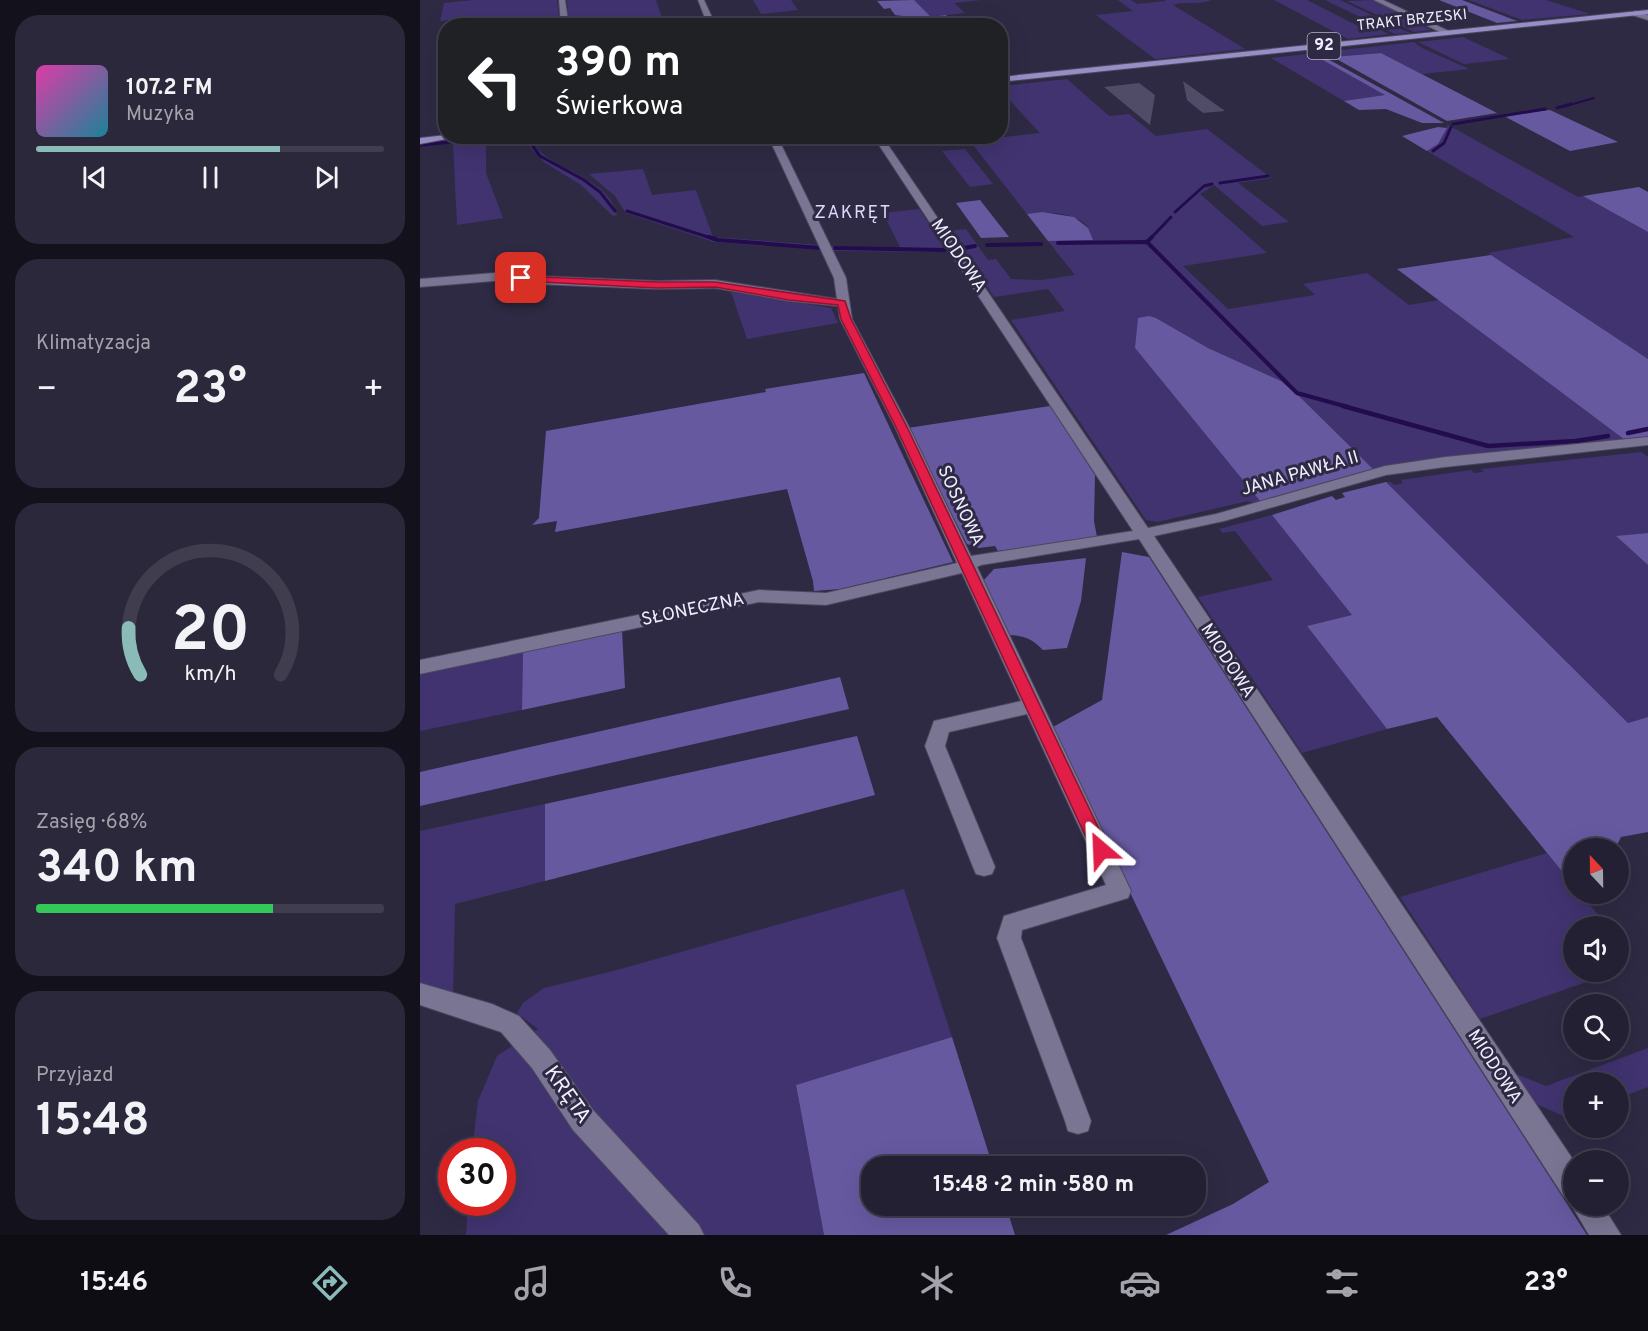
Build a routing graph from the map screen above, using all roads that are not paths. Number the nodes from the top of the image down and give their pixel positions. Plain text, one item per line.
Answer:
1 (562, 0) edge
2 (701, 0) edge
3 (1377, 0) edge
4 (1648, 12) edge
5 (1635, 13) junction
6 (564, 18) edge
7 (709, 18) edge
8 (1648, 18) edge
9 (1449, 33) junction
10 (1008, 79) edge
11 (438, 139) edge
12 (420, 141) edge
13 (776, 144) edge
14 (882, 144) edge
15 (420, 283) edge
16 (842, 303) junction
17 (1648, 441) edge
18 (1142, 533) junction
19 (967, 566) junction
20 (420, 667) edge
21 (1032, 706) junction
22 (984, 867) dead end
23 (420, 994) edge
24 (1078, 1121) dead end
25 (1563, 1170) edge
26 (1593, 1216) edge
27 (689, 1235) edge
28 (1606, 1235) edge

1 - 6 street
2 - 7 street
3 - 9 street
4 - 5 main road, TRAKT BRZESKI / 92
5 - 8 street
5 - 9 main road, TRAKT BRZESKI / 92
9 - 10 main road, TRAKT BRZESKI / 92
11 - 12 main road
13 - 16 street, SOSNOWA
14 - 18 street, MIODOWA
15 - 16 street
16 - 19 street, SOSNOWA
17 - 18 street, JANA PAWŁA II
18 - 19 street, JANA PAWŁA II
18 - 25 street, MIODOWA
19 - 20 street, SŁONECZNA
19 - 21 street, SOSNOWA
21 - 22 street
21 - 24 street, SOSNOWA
23 - 27 street, KRĘTA
26 - 28 street

